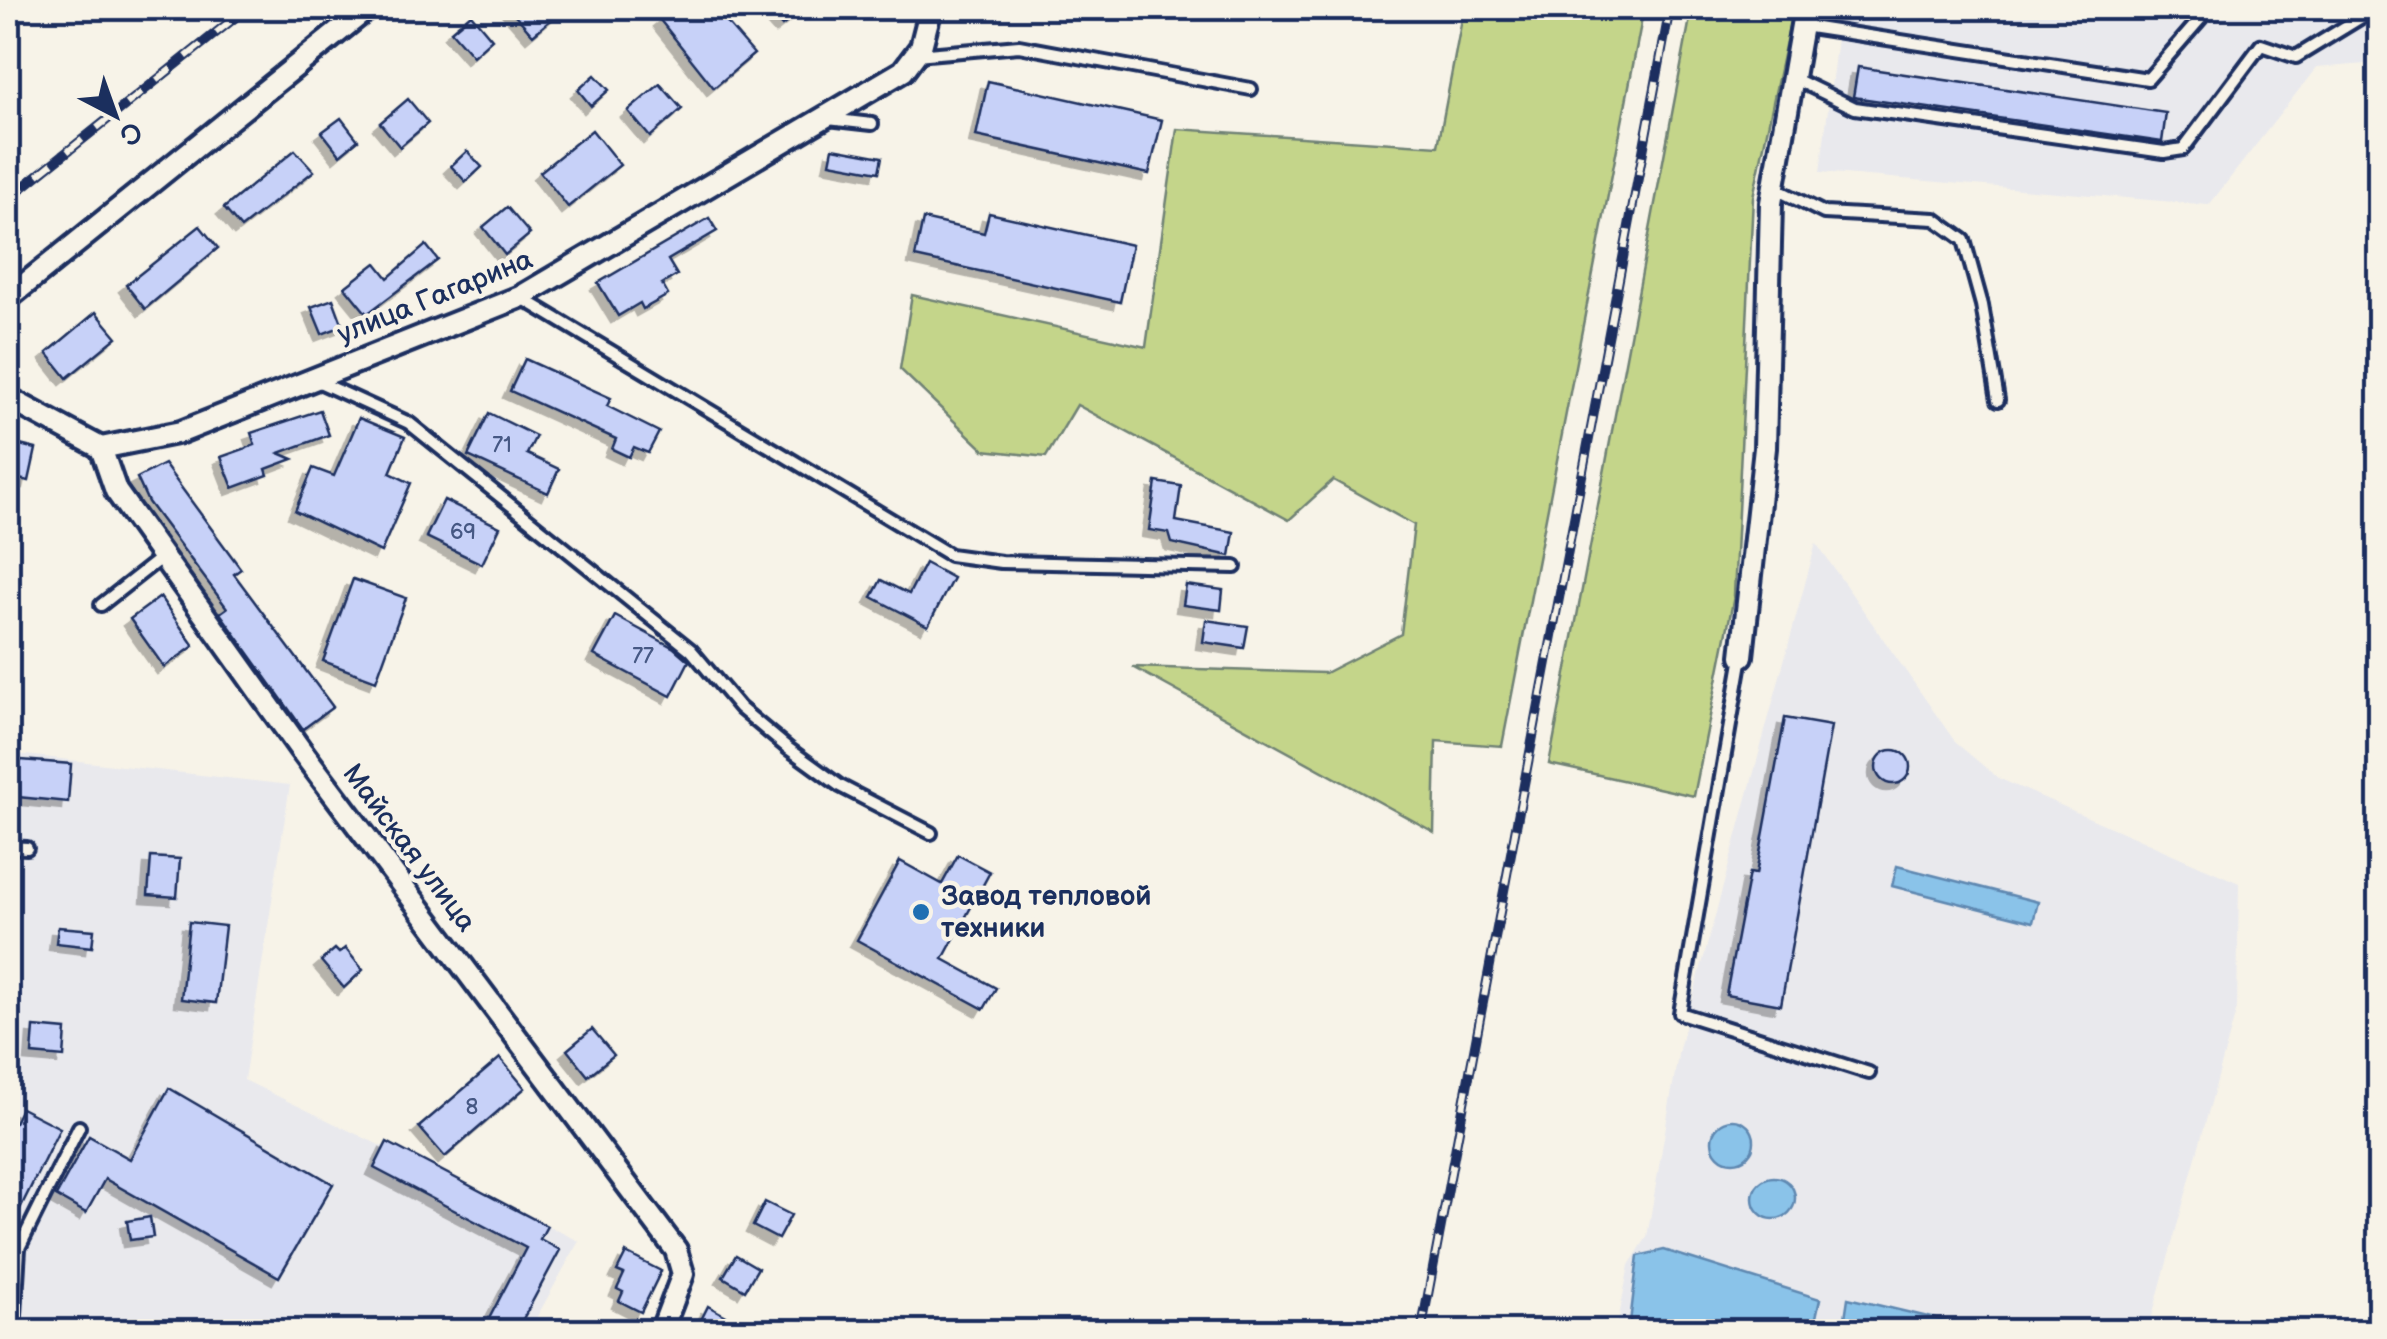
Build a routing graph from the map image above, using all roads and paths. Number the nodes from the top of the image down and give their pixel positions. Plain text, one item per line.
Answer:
1 (368, 8) edge
2 (931, 8) edge
3 (2077, 8) edge
4 (2090, 10) edge
5 (2207, 11) dead end
6 (1803, 17) edge
7 (2380, 17) edge
8 (916, 54) junction
9 (1793, 78) junction
10 (1251, 89) dead end
11 (825, 118) junction
12 (872, 124) dead end
13 (1774, 188) junction
14 (520, 297) junction
15 (8, 298) edge
16 (309, 378) junction
17 (8, 398) edge
18 (1998, 400) dead end
19 (100, 448) junction
20 (163, 556) junction
21 (1234, 567) dead end
22 (101, 605) dead end
23 (1742, 656) joint
24 (931, 833) dead end
25 (8, 847) edge
26 (27, 848) dead end
27 (1869, 1073) dead end
28 (79, 1127) dead end
29 (14, 1332) edge
30 (662, 1332) edge

1 - 15 street
2 - 8 street
3 - 4 lane
5 - 6 lane
6 - 9 street
7 - 9 lane
8 - 10 lane
8 - 11 street, улица Гагарина
9 - 13 street
11 - 12 lane
11 - 14 street, улица Гагарина
13 - 18 lane
13 - 23 street
14 - 16 street, улица Гагарина
14 - 21 lane
16 - 19 street, улица Гагарина
16 - 24 lane
17 - 19 street
19 - 20 street, Майская улица
20 - 22 lane
20 - 30 street, Майская улица
23 - 27 lane
25 - 26 lane
28 - 29 lane

